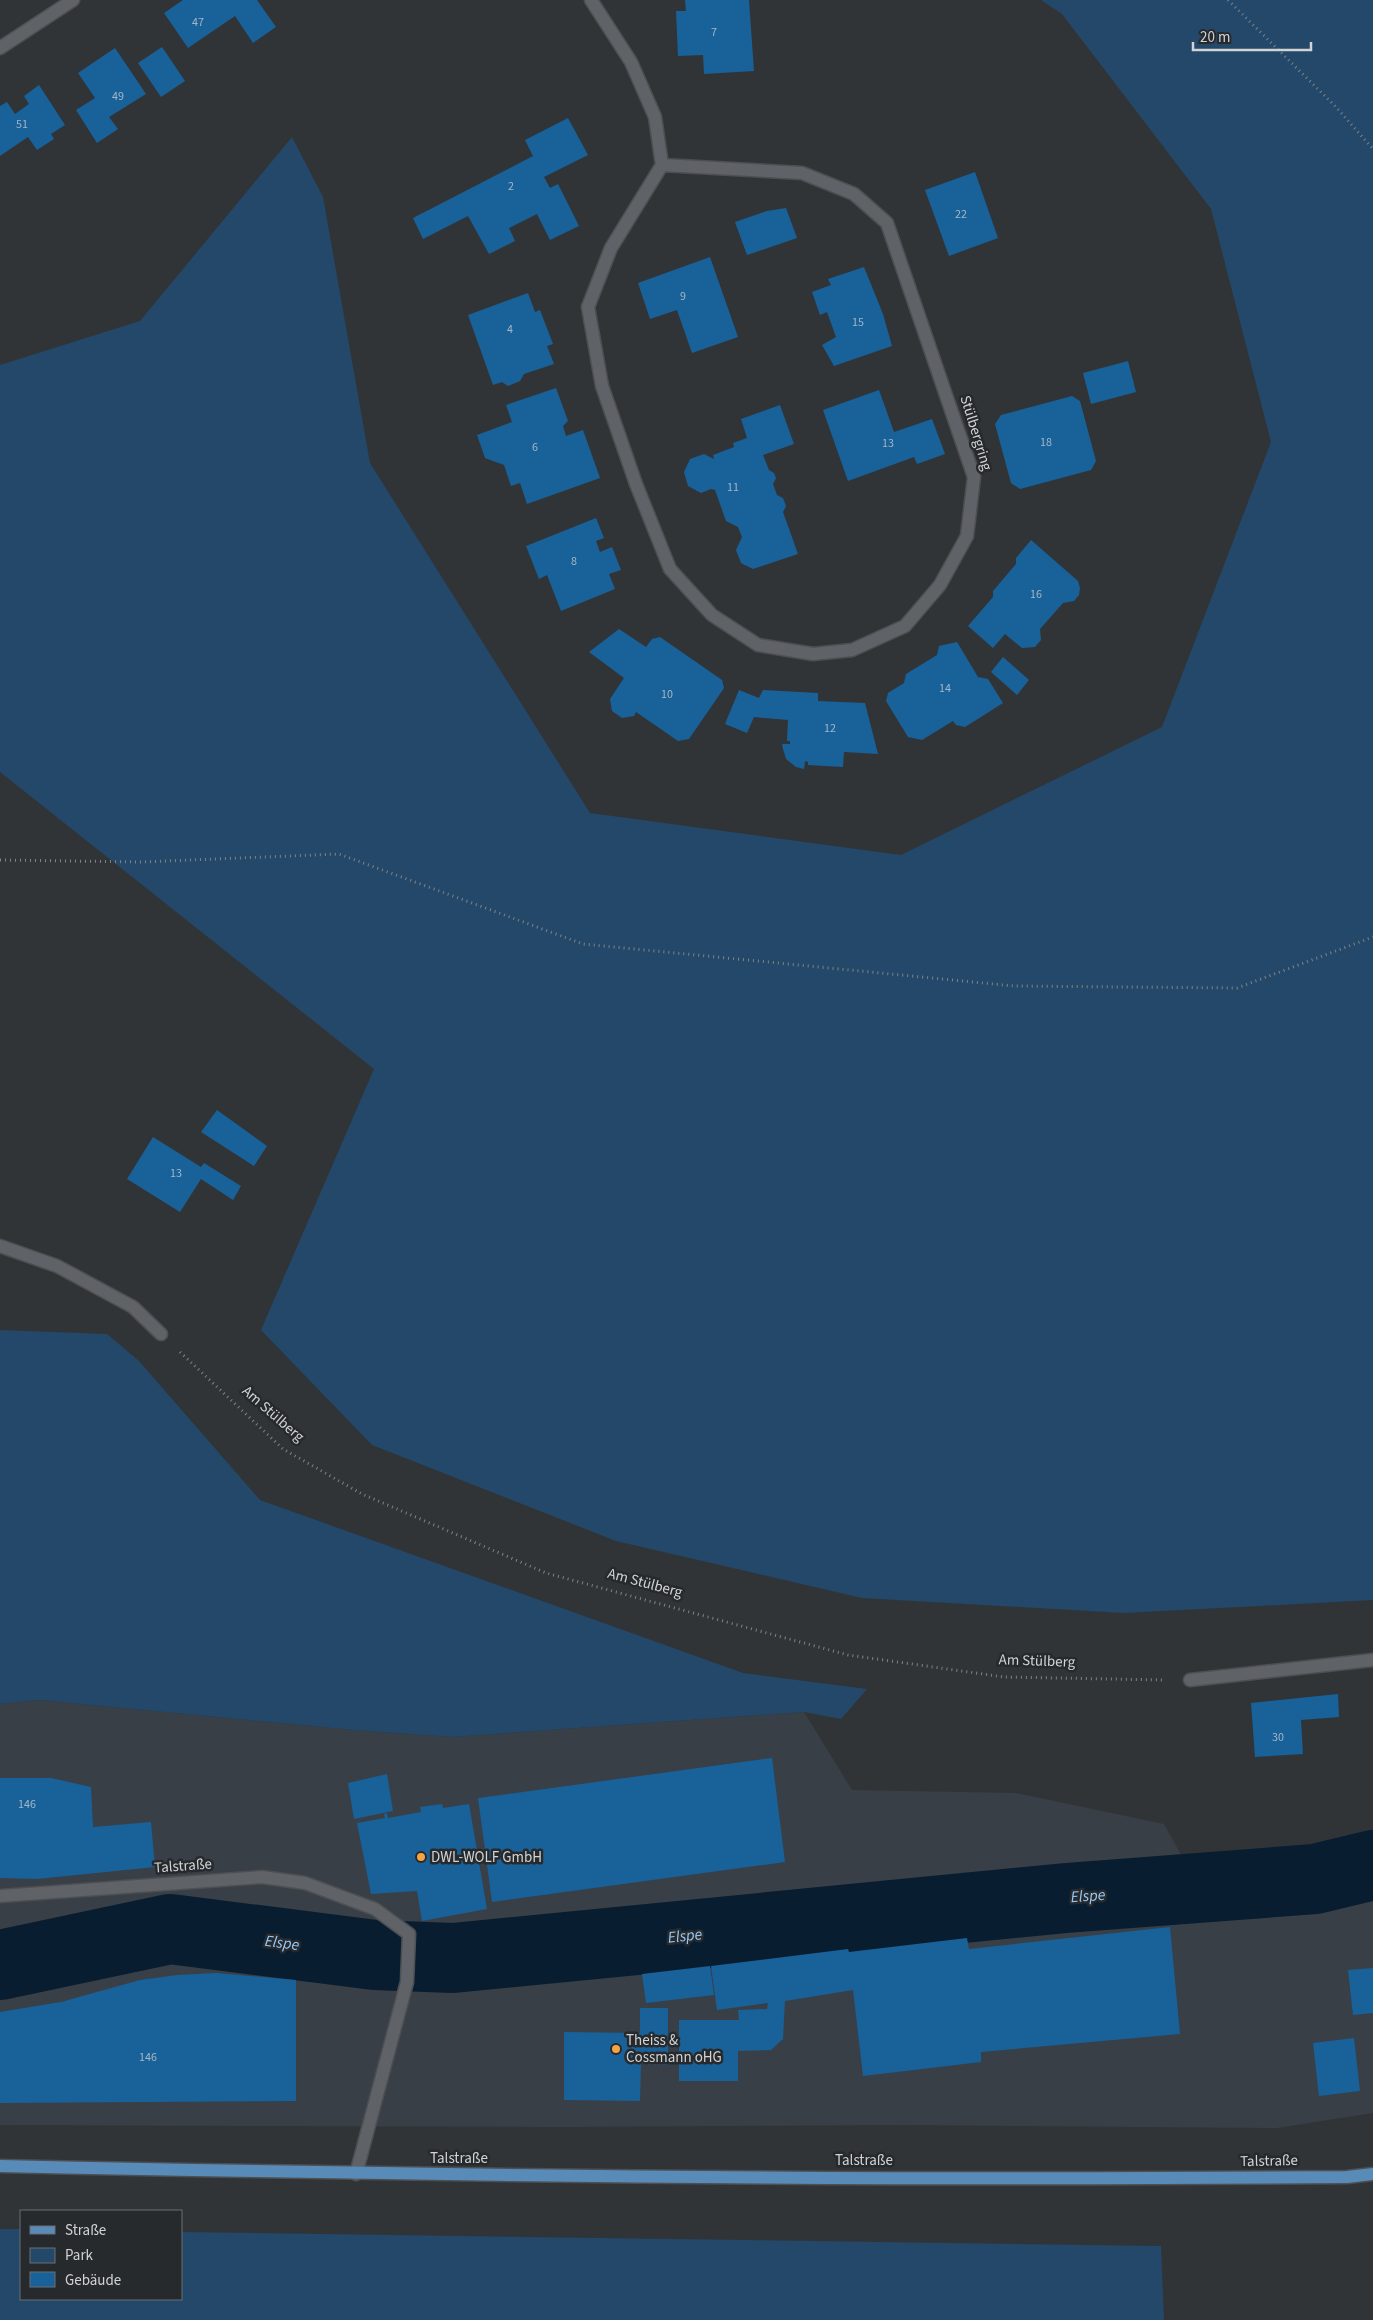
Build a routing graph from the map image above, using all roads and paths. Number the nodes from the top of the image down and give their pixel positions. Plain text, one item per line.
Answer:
1 (73, 0) edge
2 (591, 0) edge
3 (1228, 0) edge
4 (0, 48) edge
5 (1373, 149) edge
6 (662, 164) junction
7 (0, 860) edge
8 (1373, 937) edge
9 (0, 1246) edge
10 (161, 1334) joint
11 (1373, 1660) edge
12 (1190, 1680) joint
13 (0, 1896) edge
14 (0, 2166) edge
15 (356, 2174) junction
16 (1373, 2174) edge

1 - 4 street
2 - 6 street
3 - 5 path
6 - 6 street, Stülbergring
7 - 8 path
9 - 10 street
10 - 12 path, Am Stülberg
11 - 12 street
13 - 15 street, Talstraße
14 - 15 main road, Talstraße
15 - 16 main road, Talstraße

